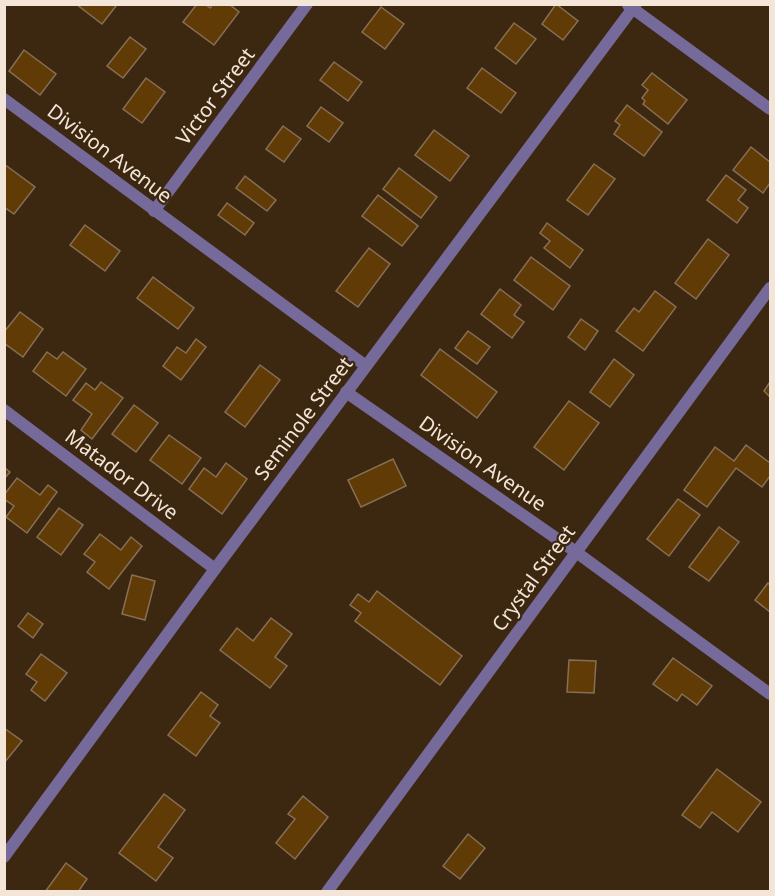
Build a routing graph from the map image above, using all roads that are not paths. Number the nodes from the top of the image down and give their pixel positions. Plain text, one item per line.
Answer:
1 (307, 4) edge
2 (632, 6) edge
3 (4, 99) edge
4 (771, 109) edge
5 (154, 211) junction
6 (771, 288) edge
7 (366, 366) junction
8 (346, 392) junction
9 (4, 410) edge
10 (576, 552) junction
11 (215, 569) junction
12 (771, 694) edge
13 (5, 855) edge
14 (327, 891) edge

1 - 5 street, Victor Street
2 - 4 street
2 - 7 street, Seminole Street
3 - 5 street, Division Avenue
5 - 7 street, Division Avenue
6 - 10 street, Crystal Street
7 - 8 street, Seminole Street
8 - 10 street, Division Avenue
8 - 11 street, Seminole Street
9 - 11 street, Matador Drive
10 - 12 street, Division Avenue
10 - 14 street, Crystal Street
11 - 13 street, Seminole Street

